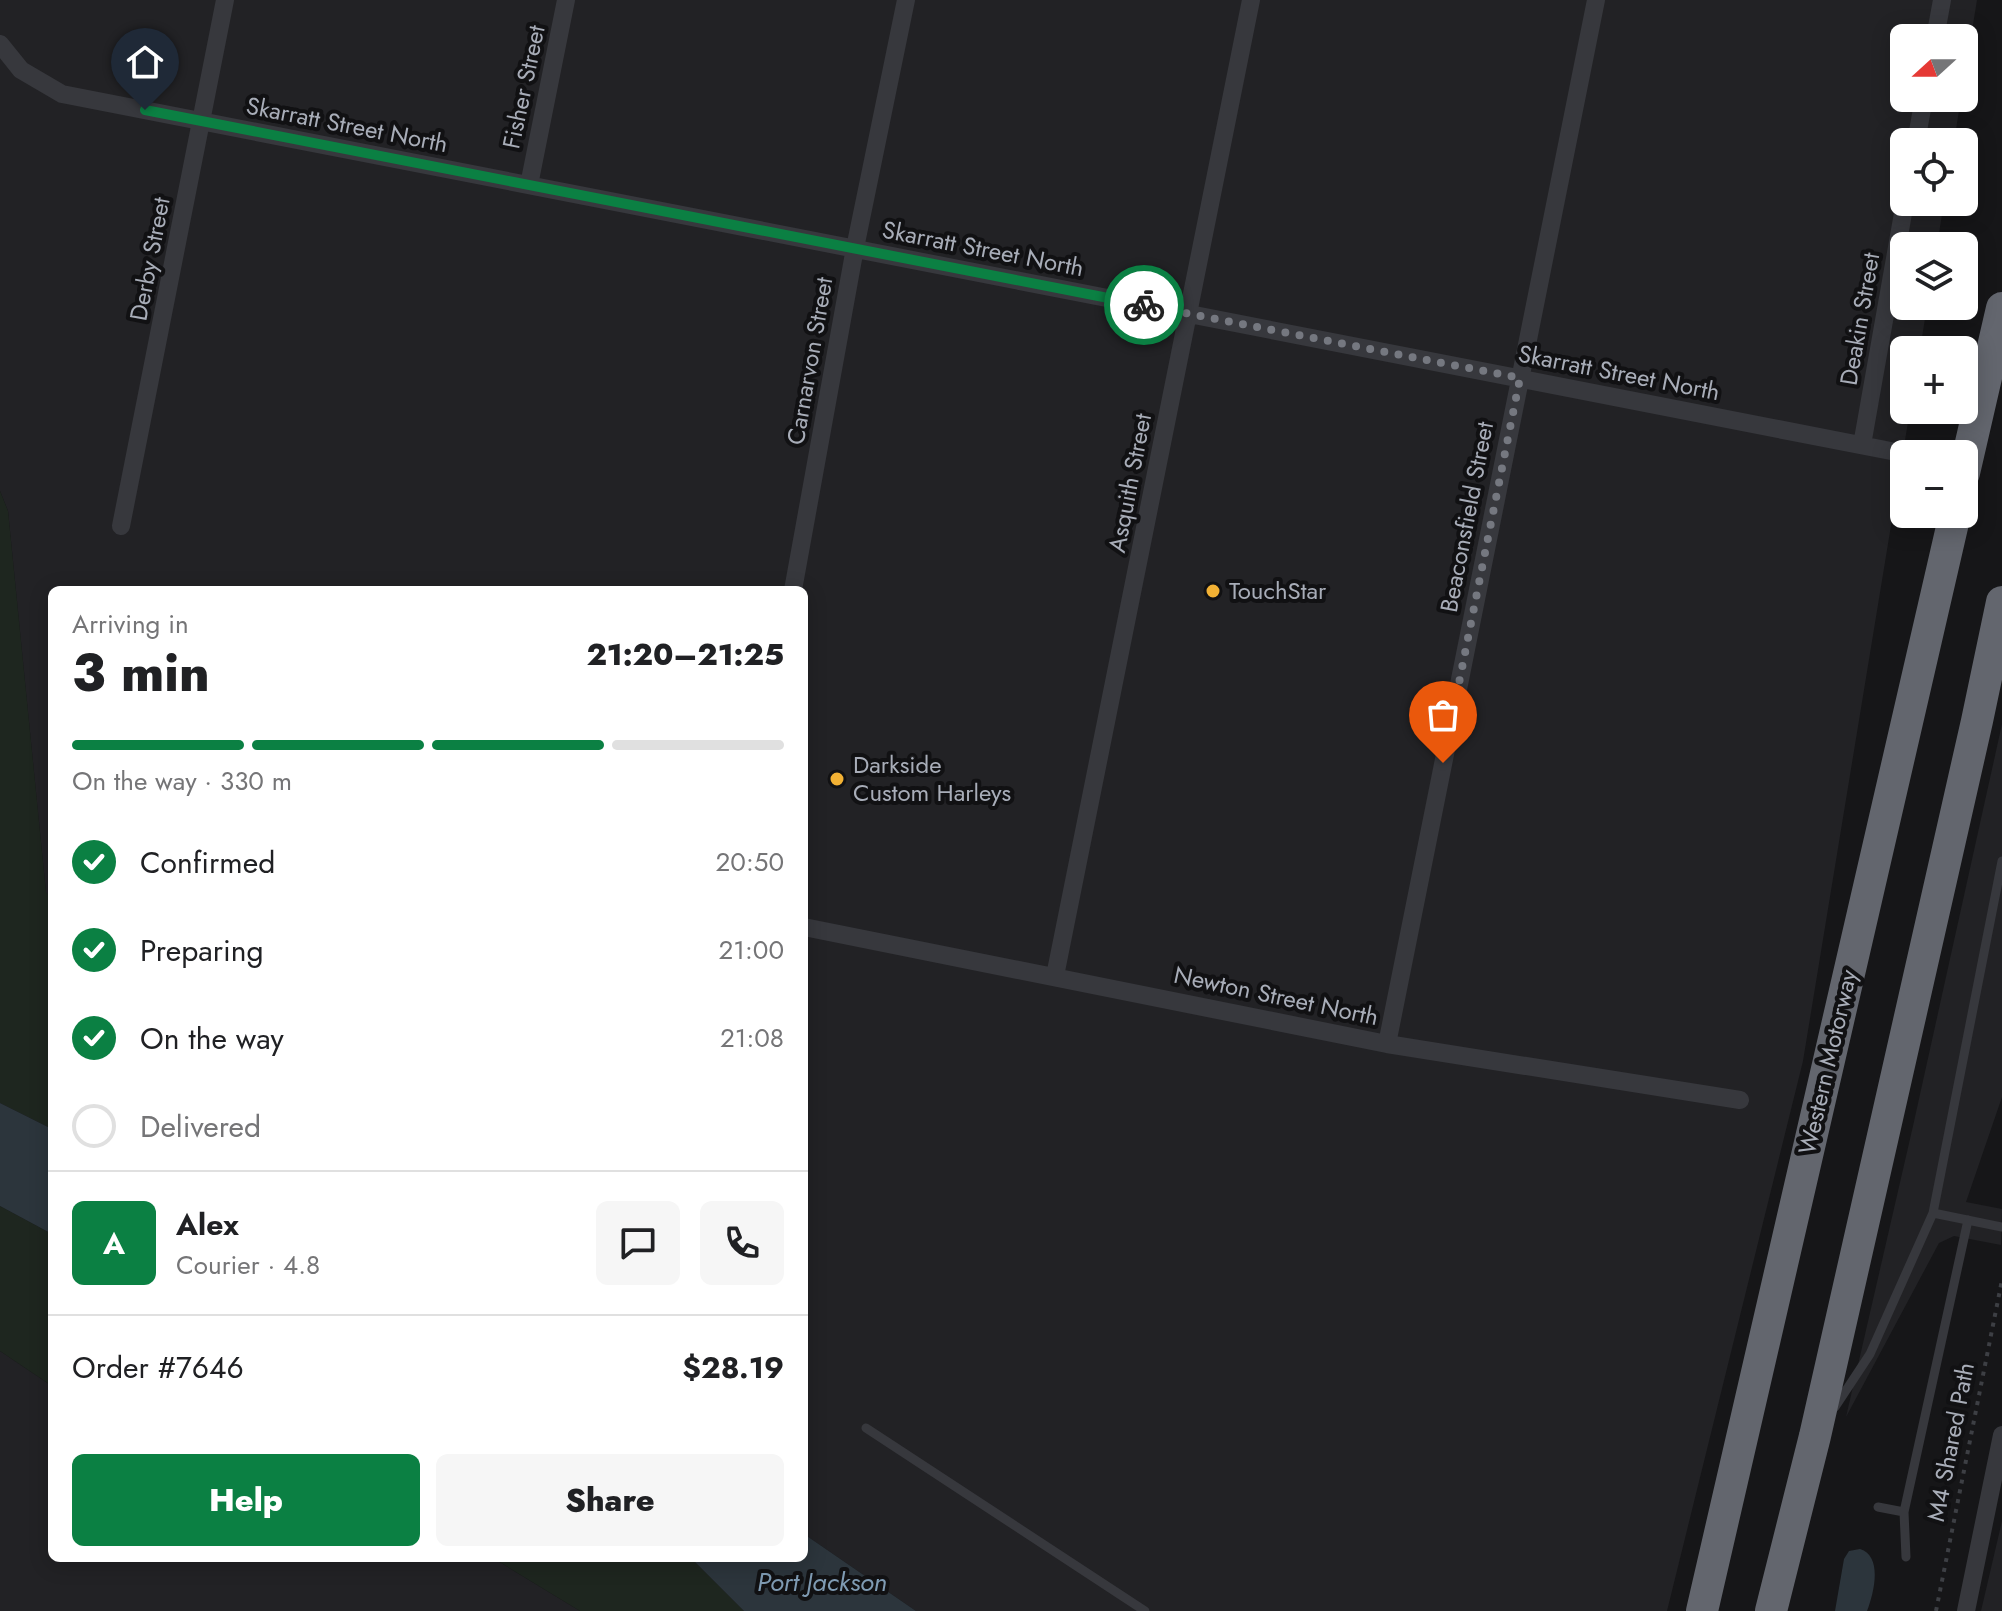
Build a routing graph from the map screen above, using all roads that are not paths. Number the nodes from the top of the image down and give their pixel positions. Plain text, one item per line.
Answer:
1 (225, 0) edge
2 (566, 0) edge
3 (906, 0) edge
4 (1251, 0) edge
5 (1596, 0) edge
6 (1942, 0) edge
7 (1938, 24) edge
8 (0, 44) edge
9 (201, 121) junction
10 (529, 185) junction
11 (1903, 216) edge
12 (855, 248) junction
13 (2002, 308) edge
14 (1189, 314) junction
15 (1520, 378) junction
16 (1972, 440) edge
17 (1862, 445) junction
18 (1890, 451) edge
19 (121, 526) dead end
20 (1952, 528) edge
21 (794, 586) edge
22 (2002, 602) edge
23 (2002, 861) edge
24 (808, 928) edge
25 (1055, 976) junction
26 (1387, 1044) junction
27 (1740, 1100) dead end
28 (1933, 1213) junction
29 (1968, 1220) junction
30 (2002, 1227) edge
31 (866, 1428) dead end
32 (2002, 1435) edge
33 (1815, 1436) junction
34 (1878, 1507) dead end
35 (1904, 1512) junction
36 (1906, 1557) dead end
37 (1145, 1611) edge
38 (1702, 1611) edge
39 (1771, 1611) edge
40 (1966, 1611) edge

1 - 9 street, Derby Street
2 - 10 street, Fisher Street
3 - 12 street, Carnarvon Street
4 - 14 street, Asquith Street
5 - 15 street, Beaconsfield Street
6 - 7 street
8 - 9 street, Skarratt Street North
9 - 10 street, Skarratt Street North
9 - 19 street, Derby Street
10 - 12 street, Skarratt Street North
11 - 17 street, Deakin Street
12 - 14 street, Skarratt Street North
12 - 21 street, Carnarvon Street
13 - 16 highway
14 - 15 street, Skarratt Street North
14 - 25 street, Asquith Street
15 - 17 street, Skarratt Street North
15 - 26 street, Beaconsfield Street
17 - 18 street, Skarratt Street North
20 - 38 highway, Western Motorway
22 - 33 highway
23 - 28 lane
24 - 25 street, Newton Street North
25 - 26 street, Newton Street North
26 - 27 street, Newton Street North
28 - 29 lane
28 - 33 lane
29 - 30 lane
29 - 35 lane
31 - 37 lane
32 - 40 street
33 - 39 highway
34 - 35 lane
35 - 36 lane

